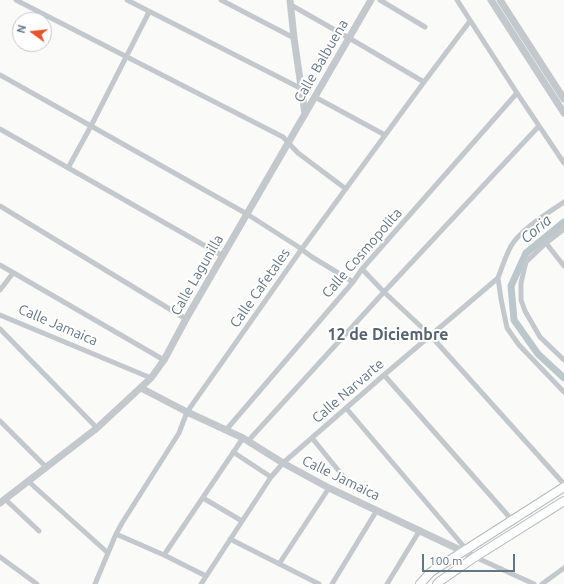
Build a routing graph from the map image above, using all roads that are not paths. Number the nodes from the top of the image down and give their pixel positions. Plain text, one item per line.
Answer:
1 (16, 0) edge
2 (127, 0) edge
3 (221, 0) edge
4 (371, 0) edge
5 (380, 0) edge
6 (457, 0) edge
7 (491, 0) edge
8 (500, 0) edge
9 (290, 2) edge
10 (149, 12) junction
11 (470, 21) junction
12 (425, 27) dead end
13 (294, 38) junction
14 (349, 38) junction
15 (126, 56) junction
16 (0, 75) edge
17 (424, 82) junction
18 (302, 89) junction
19 (517, 93) junction
20 (316, 97) junction
21 (564, 99) edge
22 (564, 113) edge
23 (306, 114) junction
24 (91, 126) junction
25 (538, 126) junction
26 (0, 129) edge
27 (385, 135) junction
28 (288, 143) junction
29 (564, 164) edge
30 (68, 168) junction
31 (346, 190) junction
32 (564, 202) edge
33 (0, 206) edge
34 (247, 214) junction
35 (564, 229) edge
36 (546, 243) junction
37 (301, 250) junction
38 (223, 256) junction
39 (0, 265) edge
40 (564, 266) edge
41 (362, 269) junction
42 (13, 273) junction
43 (498, 278) junction
44 (353, 282) junction
45 (0, 290) edge
46 (384, 292) junction
47 (0, 316) edge
48 (186, 319) junction
49 (0, 329) edge
50 (430, 335) junction
51 (164, 360) junction
52 (564, 360) edge
53 (384, 375) junction
54 (151, 378) junction
55 (141, 388) junction
56 (564, 392) edge
57 (346, 408) junction
58 (187, 412) junction
59 (0, 421) edge
60 (97, 428) junction
61 (226, 430) junction
62 (312, 438) junction
63 (245, 440) junction
64 (233, 452) junction
65 (283, 463) junction
66 (46, 467) junction
67 (343, 476) dead end
68 (271, 477) junction
69 (28, 481) junction
70 (564, 486) edge
71 (329, 488) junction
72 (203, 498) junction
73 (2, 501) edge
74 (564, 501) edge
75 (377, 510) junction
76 (512, 520) junction
77 (242, 521) junction
78 (420, 530) junction
79 (39, 531) dead end
80 (116, 534) junction
81 (230, 539) junction
82 (464, 550) junction
83 (108, 553) junction
84 (164, 555) junction
85 (0, 557) edge
86 (475, 557) junction
87 (279, 564) junction
88 (564, 568) edge
89 (206, 576) junction
90 (37, 584) edge
91 (95, 584) edge
92 (200, 584) edge
93 (319, 584) edge
94 (332, 584) edge
95 (387, 584) edge
96 (420, 584) edge
97 (437, 584) edge
98 (534, 584) edge
99 (542, 584) edge

1 - 15 street
2 - 10 street
3 - 13 street
4 - 14 street, Calle Balbuena
5 - 12 street
6 - 11 street
7 - 22 street
8 - 21 street
9 - 13 street
9 - 14 street
10 - 15 street
10 - 18 street
11 - 17 street, Calle Cafetales
11 - 19 street
13 - 18 street
14 - 17 street
14 - 20 street, Calle Balbuena
15 - 24 street
15 - 28 street
16 - 24 street
17 - 27 street, Calle Cafetales
18 - 23 street
19 - 25 street
19 - 41 street, Calle Cosmopolita
20 - 23 street, Calle Balbuena
20 - 27 street
23 - 28 street, Calle Lagunilla
24 - 30 street
24 - 34 street
25 - 29 street
25 - 46 street
26 - 30 street
27 - 31 street, Calle Cafetales
28 - 31 street
28 - 34 street, Calle Lagunilla
30 - 38 street
31 - 37 street, Calle Cafetales
32 - 43 street, Calle Narvarte
33 - 48 street
34 - 37 street
34 - 38 street, Calle Lagunilla
35 - 36 street
36 - 40 street
36 - 52 street
37 - 44 street
37 - 58 street, Calle Cafetales
38 - 48 street, Calle Lagunilla
39 - 42 street
41 - 44 street, Calle Cosmopolita
41 - 46 street
42 - 45 street
42 - 51 street
43 - 50 street, Calle Narvarte
43 - 56 street
44 - 61 street, Calle Cosmopolita
46 - 50 street
46 - 63 street
47 - 54 street, Calle Jamaica
48 - 51 street, Calle Lagunilla
49 - 60 street
50 - 53 street, Calle Narvarte
50 - 70 street
51 - 54 street, Calle Lagunilla
53 - 57 street, Calle Narvarte
53 - 76 street
54 - 55 street, Calle Lagunilla
55 - 58 street, Calle Jamaica
55 - 60 street, Calle Lagunilla
57 - 62 street, Calle Narvarte
57 - 82 street
58 - 61 street, Calle Jamaica
58 - 80 street, Calle Cafetales
59 - 66 street
60 - 66 street, Calle Lagunilla
61 - 63 street, Calle Jamaica
62 - 65 street, Calle Narvarte
62 - 67 street
63 - 64 street
63 - 65 street, Calle Jamaica
64 - 68 street
64 - 72 street
65 - 68 street, Calle Narvarte
65 - 71 street, Calle Jamaica
66 - 69 street, Calle Lagunilla
68 - 77 street, Calle Narvarte
69 - 73 street, Calle Lagunilla
69 - 83 street
70 - 76 main road
71 - 75 street, Calle Jamaica
71 - 87 street
72 - 77 street
72 - 84 street
73 - 79 street
74 - 86 main road
75 - 78 street, Calle Jamaica
75 - 94 street
76 - 82 main road
77 - 81 street, Calle Narvarte
78 - 82 street, Calle Jamaica
78 - 95 street
80 - 83 street, Calle Cafetales
80 - 84 street
81 - 87 street
81 - 89 street, Calle Narvarte
82 - 86 street, Calle Jamaica
82 - 96 main road
83 - 91 street, Calle Cafetales
84 - 89 street
85 - 90 street
86 - 97 main road
86 - 98 street, Calle Jamaica
87 - 93 street
88 - 99 street
89 - 92 street, Calle Narvarte

